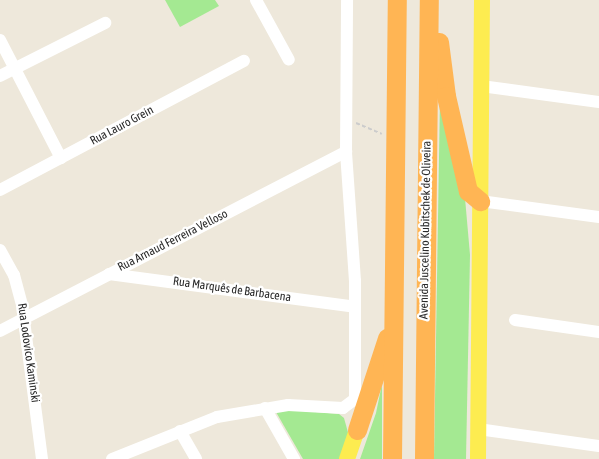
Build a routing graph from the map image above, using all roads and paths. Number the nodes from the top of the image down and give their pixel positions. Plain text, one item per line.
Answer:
1 (256, 0) edge
2 (347, 0) edge
3 (397, 0) edge
4 (429, 0) edge
5 (435, 0) edge
6 (482, 0) edge
7 (106, 23) dead end
8 (0, 40) edge
9 (289, 60) dead end
10 (244, 61) dead end
11 (15, 69) junction
12 (0, 76) edge
13 (481, 86) junction
14 (599, 102) edge
15 (346, 119) junction
16 (395, 140) junction
17 (346, 152) junction
18 (61, 158) junction
19 (0, 190) edge
20 (480, 202) junction
21 (599, 217) edge
22 (0, 250) edge
23 (109, 274) junction
24 (394, 305) junction
25 (355, 307) junction
26 (25, 318) junction
27 (515, 320) dead end
28 (0, 331) edge
29 (599, 332) edge
30 (265, 408) junction
31 (478, 429) junction
32 (357, 430) joint
33 (180, 431) junction
34 (599, 446) edge
35 (42, 459) edge
36 (112, 459) edge
37 (196, 459) edge
38 (294, 459) edge
39 (347, 459) edge
40 (392, 459) edge
41 (424, 459) edge
42 (478, 459) edge

1 - 9 street
2 - 15 street
3 - 16 highway
4 - 41 highway, Avenida Juscelino Kubitschek de Oliveira
5 - 20 highway
6 - 13 main road
7 - 11 street
8 - 11 street
10 - 18 street, Rua Lauro Grein
11 - 12 street
11 - 18 street
13 - 14 street
13 - 20 main road
15 - 16 path
15 - 17 street
16 - 24 highway
17 - 23 street, Rua Arnaud Ferreira Velloso
17 - 25 street
18 - 19 street, Rua Lauro Grein
20 - 21 street
20 - 31 main road
22 - 26 street, Rua Lodovico Kaminski
23 - 25 street, Rua Marquês de Barbacena
23 - 26 street, Rua Arnaud Ferreira Velloso
24 - 32 highway
24 - 40 highway
25 - 30 street
26 - 28 street, Rua Arnaud Ferreira Velloso
26 - 35 street, Rua Lodovico Kaminski
27 - 29 street
30 - 33 street
30 - 38 street
31 - 34 street
31 - 42 main road
32 - 39 main road
33 - 36 street
33 - 37 street

